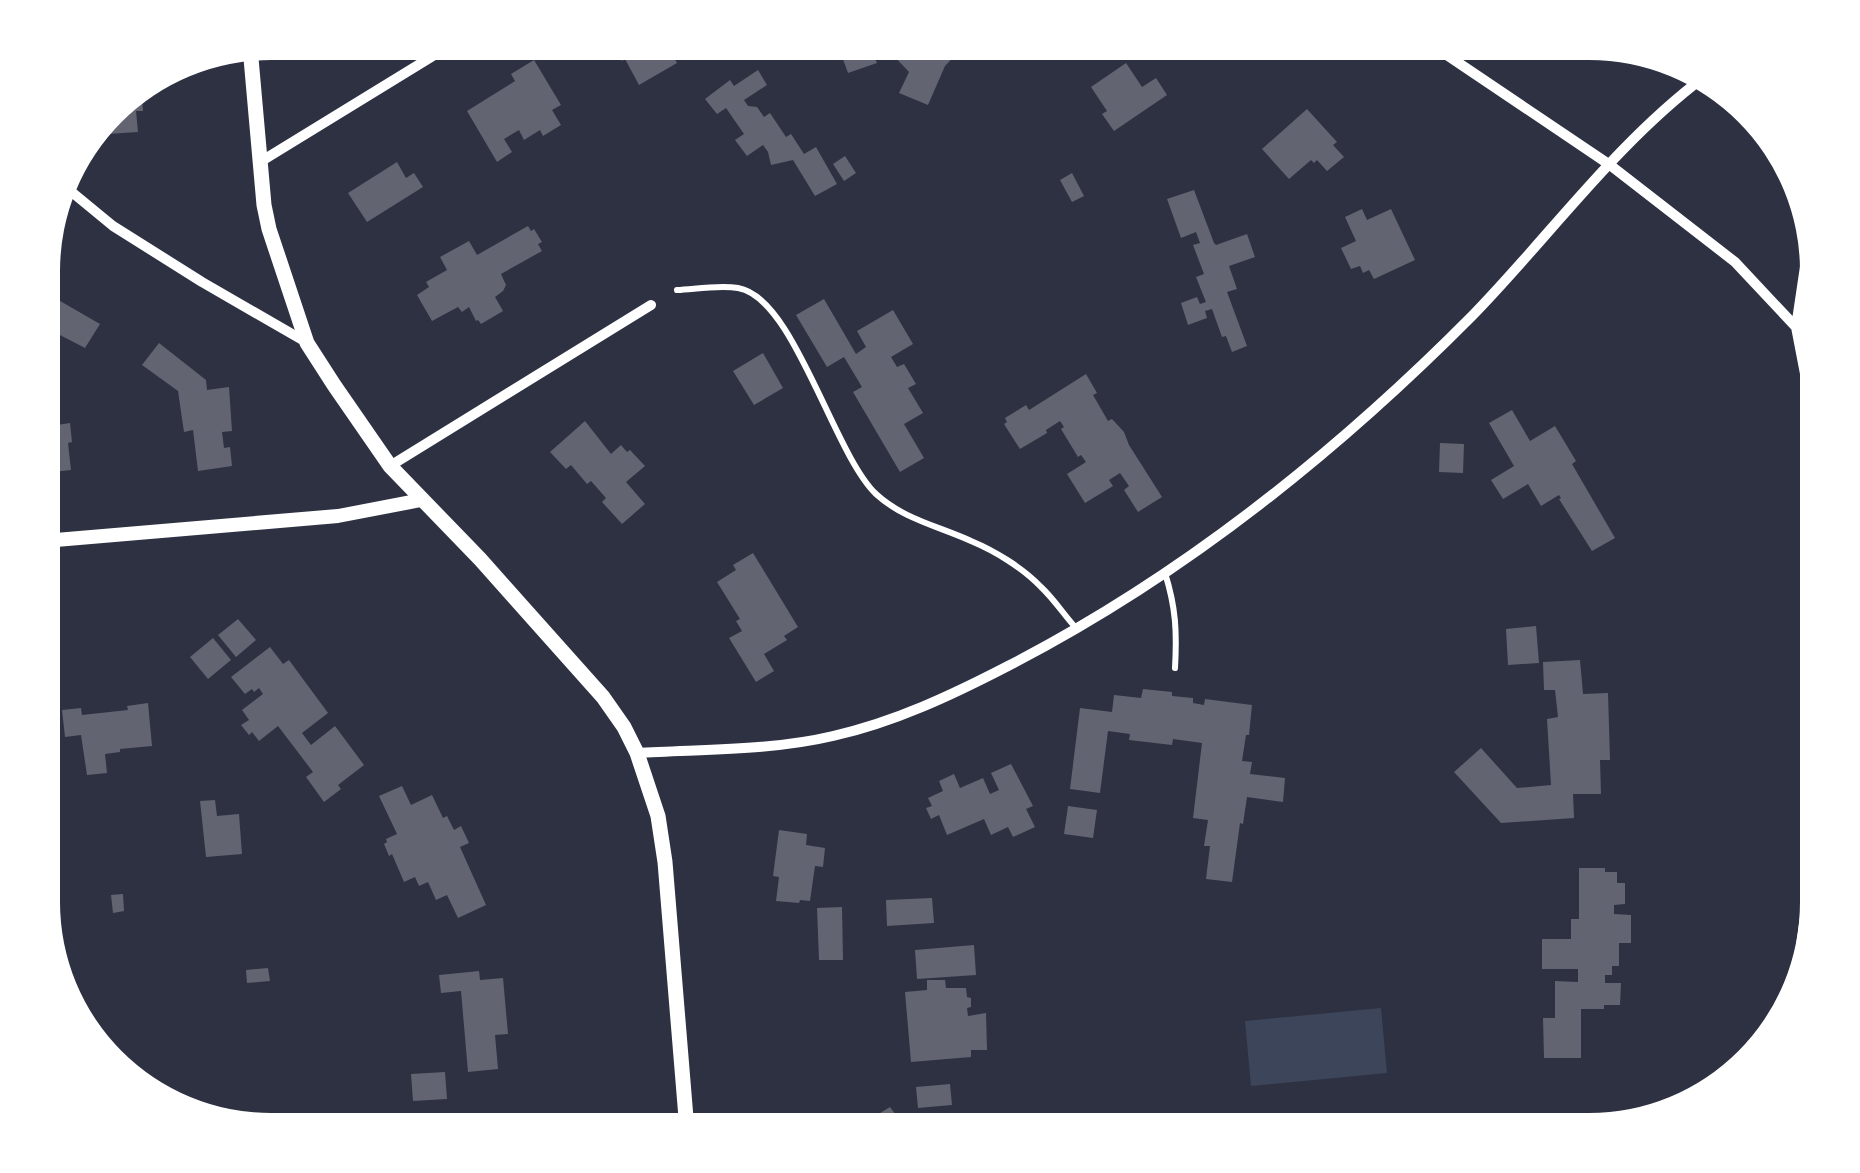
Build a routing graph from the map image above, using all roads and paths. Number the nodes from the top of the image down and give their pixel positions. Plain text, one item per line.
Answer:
1 (425, 60) edge
2 (1455, 60) edge
3 (251, 61) edge
4 (1691, 86) edge
5 (260, 162) junction
6 (1610, 165) junction
7 (74, 194) edge
8 (676, 290) dead end
9 (1800, 300) edge
10 (651, 305) dead end
11 (1796, 327) junction
12 (307, 343) junction
13 (1800, 348) edge
14 (390, 466) junction
15 (421, 500) junction
16 (60, 539) edge
17 (1166, 573) junction
18 (1076, 629) junction
19 (1176, 668) dead end
20 (637, 752) junction
21 (686, 1113) edge

1 - 5 street
2 - 6 street
3 - 5 main road
4 - 6 street
5 - 12 main road
6 - 11 street
6 - 17 street
7 - 12 street
8 - 18 lane
9 - 11 street
10 - 14 street
11 - 13 street
12 - 14 main road
14 - 15 main road
15 - 16 street
15 - 20 main road
17 - 18 street
17 - 19 lane
18 - 20 street
20 - 21 main road

